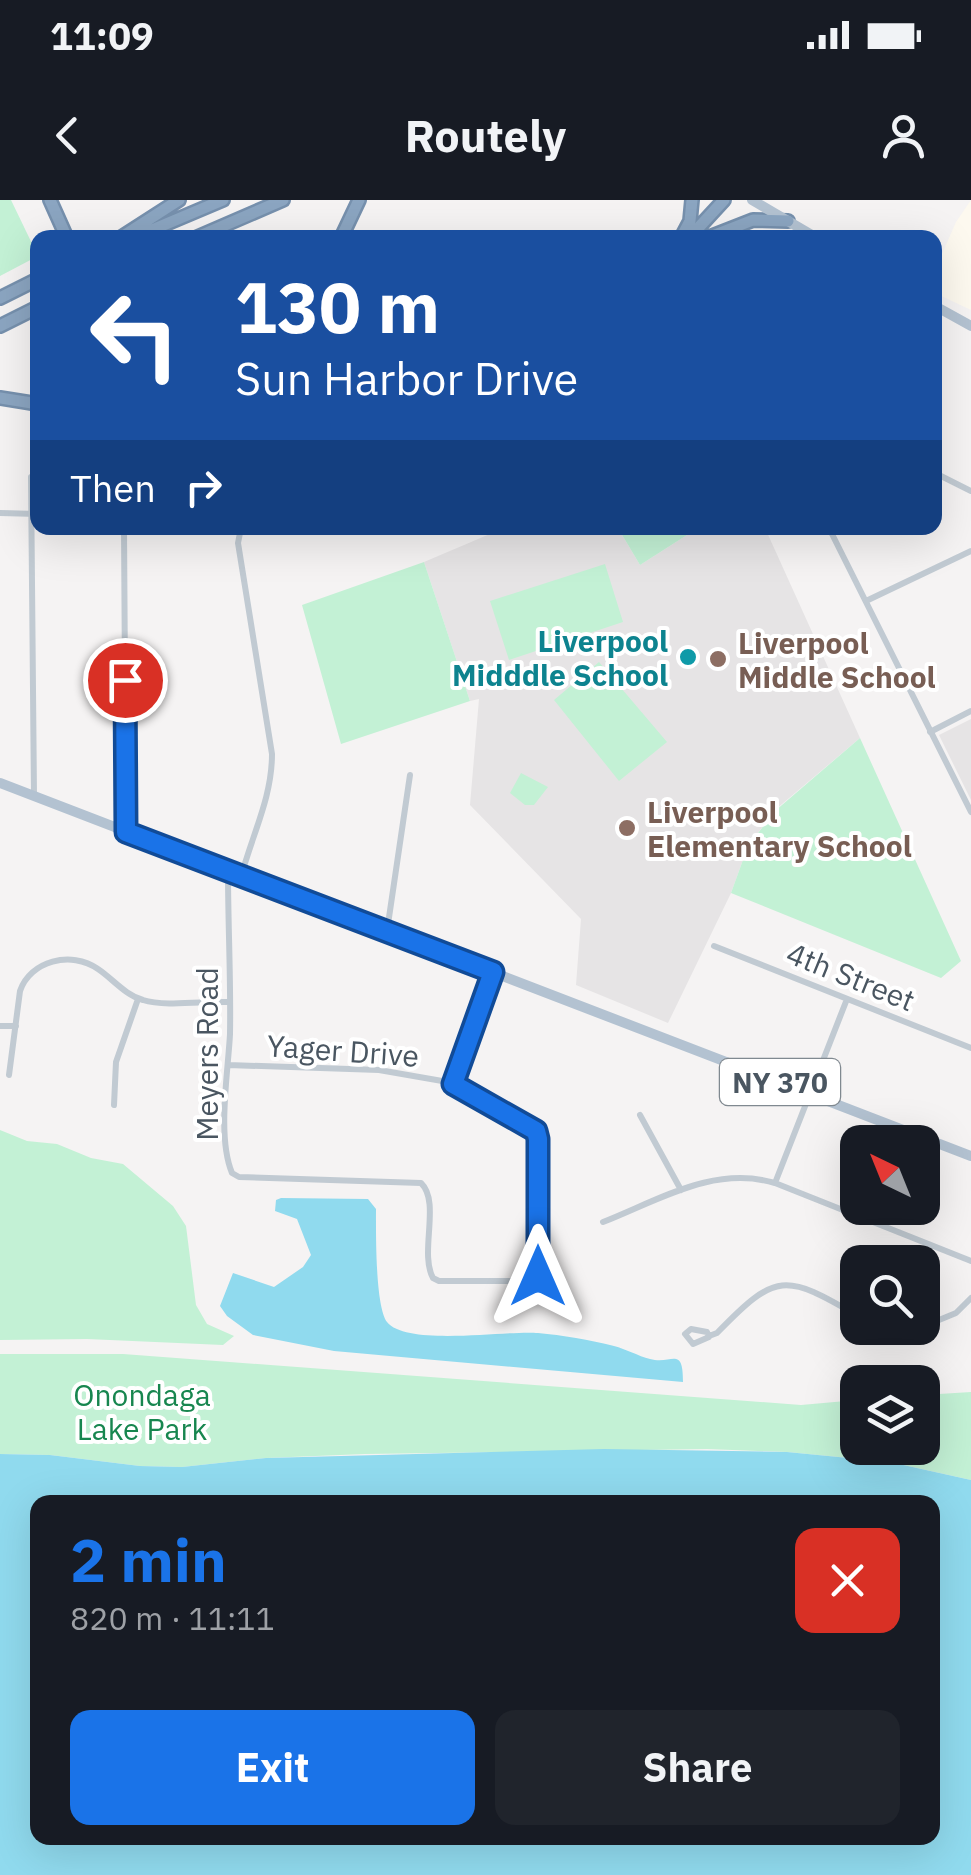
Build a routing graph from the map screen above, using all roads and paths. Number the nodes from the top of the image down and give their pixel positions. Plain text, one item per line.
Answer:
1 (53, 200) edge
2 (179, 200) edge
3 (223, 200) edge
4 (283, 200) edge
5 (359, 200) edge
6 (692, 200) edge
7 (724, 200) edge
8 (752, 200) edge
9 (788, 221) junction
10 (66, 230) edge
11 (132, 230) edge
12 (152, 230) edge
13 (214, 230) edge
14 (345, 230) edge
15 (687, 230) edge
16 (693, 230) edge
17 (724, 230) edge
18 (803, 230) edge
19 (30, 283) edge
20 (0, 298) edge
21 (942, 310) edge
22 (30, 311) edge
23 (0, 326) edge
24 (971, 326) edge
25 (0, 398) edge
26 (30, 403) edge
27 (942, 477) edge
28 (971, 491) edge
29 (0, 513) edge
30 (30, 514) edge
31 (34, 535) edge
32 (124, 535) edge
33 (240, 535) edge
34 (833, 535) edge
35 (971, 550) edge
36 (866, 601) junction
37 (971, 711) edge
38 (930, 732) junction
39 (410, 775) dead end
40 (0, 783) edge
41 (34, 797) junction
42 (971, 812) edge
43 (126, 832) junction
44 (228, 872) junction
45 (241, 877) junction
46 (387, 933) junction
47 (714, 946) dead end
48 (493, 972) junction
49 (138, 999) junction
50 (847, 1000) junction
51 (229, 1002) junction
52 (0, 1026) edge
53 (16, 1026) junction
54 (971, 1048) edge
55 (228, 1065) junction
56 (9, 1075) dead end
57 (453, 1084) junction
58 (809, 1094) junction
59 (114, 1105) dead end
60 (640, 1115) dead end
61 (971, 1156) edge
62 (294, 1180) joint
63 (775, 1184) junction
64 (681, 1190) junction
65 (603, 1222) dead end
66 (971, 1261) edge
67 (971, 1298) edge
68 (840, 1305) edge
69 (940, 1319) edge
70 (709, 1336) dead end

1 - 10 highway
2 - 11 highway
3 - 12 highway
4 - 13 highway
5 - 14 highway
6 - 15 highway
7 - 16 highway
8 - 9 main road
9 - 17 highway
9 - 18 main road
19 - 20 highway
21 - 24 main road
22 - 23 highway
25 - 26 highway
27 - 28 street
29 - 30 street
31 - 41 street
32 - 43 street
33 - 45 street
34 - 36 street
35 - 36 street
36 - 38 street
37 - 38 street
38 - 42 street
39 - 46 street
40 - 41 main road, NY 370
41 - 43 main road, NY 370
43 - 44 main road, NY 370
44 - 45 main road, NY 370
44 - 51 street, Meyers Road
45 - 46 main road, NY 370
46 - 48 main road, NY 370
47 - 50 street, 4th Street
48 - 57 street
48 - 58 main road, NY 370
49 - 51 street
49 - 53 street
49 - 59 street
50 - 54 street, 4th Street
50 - 58 street
51 - 55 street, Meyers Road
52 - 53 street
53 - 56 street
55 - 57 street, Yager Drive
55 - 62 street, Meyers Road
57 - 62 street, Yager Drive
58 - 61 main road, NY 370
58 - 63 street
60 - 64 street
63 - 64 street
63 - 66 street
64 - 65 street
67 - 69 street
68 - 70 street

